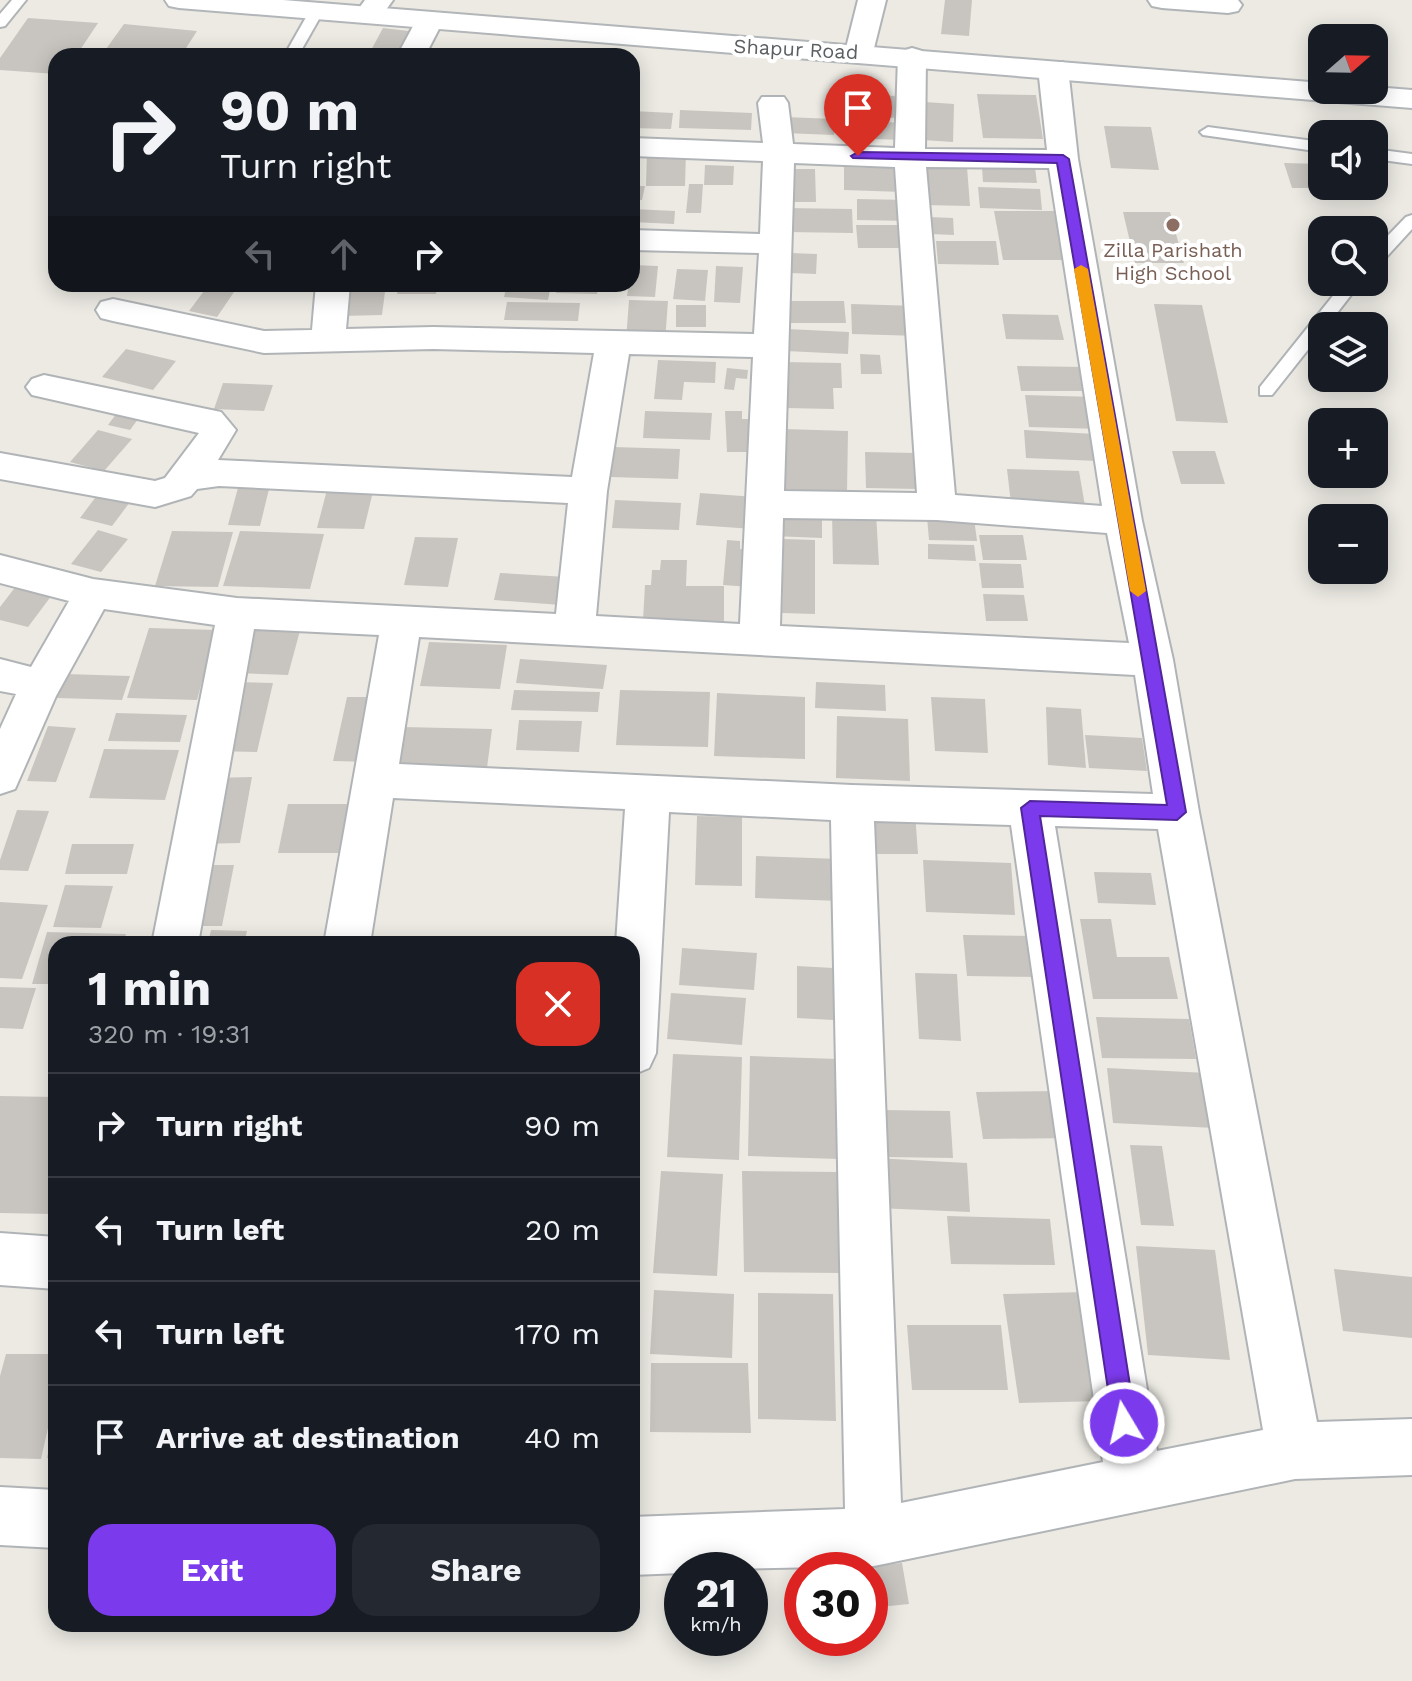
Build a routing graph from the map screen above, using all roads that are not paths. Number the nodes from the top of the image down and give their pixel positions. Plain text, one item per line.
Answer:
1 (19, 0) edge
2 (179, 0) edge
3 (872, 0) edge
4 (1162, 0) edge
5 (1228, 5) dead end
6 (373, 7) edge
7 (316, 12) junction
8 (429, 21) junction
9 (0, 23) edge
10 (296, 48) edge
11 (415, 48) edge
12 (859, 52) junction
13 (912, 57) junction
14 (1053, 68) junction
15 (1412, 99) edge
16 (773, 103) dead end
17 (1208, 132) dead end
18 (1308, 145) edge
19 (640, 147) edge
20 (779, 152) junction
21 (1388, 156) edge
22 (910, 158) junction
23 (1063, 159) junction
24 (1412, 159) edge
25 (1412, 220) edge
26 (640, 240) edge
27 (775, 244) junction
28 (1388, 245) edge
29 (332, 292) edge
30 (1342, 296) edge
31 (113, 310) dead end
32 (328, 340) junction
33 (613, 345) junction
34 (770, 346) junction
35 (44, 387) dead end
36 (1266, 391) dead end
37 (0, 466) edge
38 (186, 477) junction
39 (588, 491) junction
40 (767, 504) junction
41 (937, 507) junction
42 (1123, 521) junction
43 (0, 569) edge
44 (93, 593) junction
45 (237, 613) junction
46 (401, 623) junction
47 (575, 628) junction
48 (759, 641) junction
49 (1153, 660) junction
50 (0, 675) edge
51 (42, 685) junction
52 (0, 777) edge
53 (377, 780) junction
54 (648, 794) junction
55 (852, 803) junction
56 (1030, 808) junction
57 (1177, 812) junction
58 (176, 936) edge
59 (348, 936) edge
60 (639, 936) edge
61 (0, 1259) edge
62 (48, 1262) edge
63 (1412, 1447) edge
64 (1295, 1451) junction
65 (1134, 1484) junction
66 (0, 1516) edge
67 (48, 1519) edge
68 (874, 1537) junction
69 (640, 1546) edge

1 - 9 lane
2 - 7 street, Shapur Road
3 - 12 street
4 - 5 street
6 - 7 street, Shapur Road
6 - 8 street, Shapur Road
7 - 10 lane
8 - 11 street
8 - 12 street, Shapur Road
12 - 13 street, Shapur Road
13 - 14 street, Shapur Road
13 - 22 street
14 - 15 street, Shapur Road
14 - 23 street
16 - 20 street
17 - 18 lane
19 - 20 street
20 - 22 street
20 - 27 street
21 - 24 lane
22 - 23 street
22 - 41 street
23 - 42 street
25 - 28 lane
26 - 27 street
27 - 34 street
29 - 32 street
30 - 36 lane
31 - 32 street
32 - 33 street
33 - 34 street
33 - 39 street
34 - 40 street
35 - 38 street
37 - 38 street
38 - 39 street
39 - 47 street
40 - 41 street
40 - 48 street
41 - 42 street
42 - 49 street
43 - 44 street
44 - 45 street
44 - 51 street
45 - 46 street
45 - 58 street
46 - 47 street
46 - 53 street
47 - 48 street
48 - 49 street
49 - 57 street
50 - 51 street
51 - 52 street
53 - 54 street
53 - 59 street
54 - 55 street
54 - 60 street
55 - 56 street
55 - 68 street
56 - 57 street
56 - 65 street
57 - 64 street
61 - 62 street
63 - 64 street
64 - 65 street
65 - 68 street
66 - 67 street
68 - 69 street

